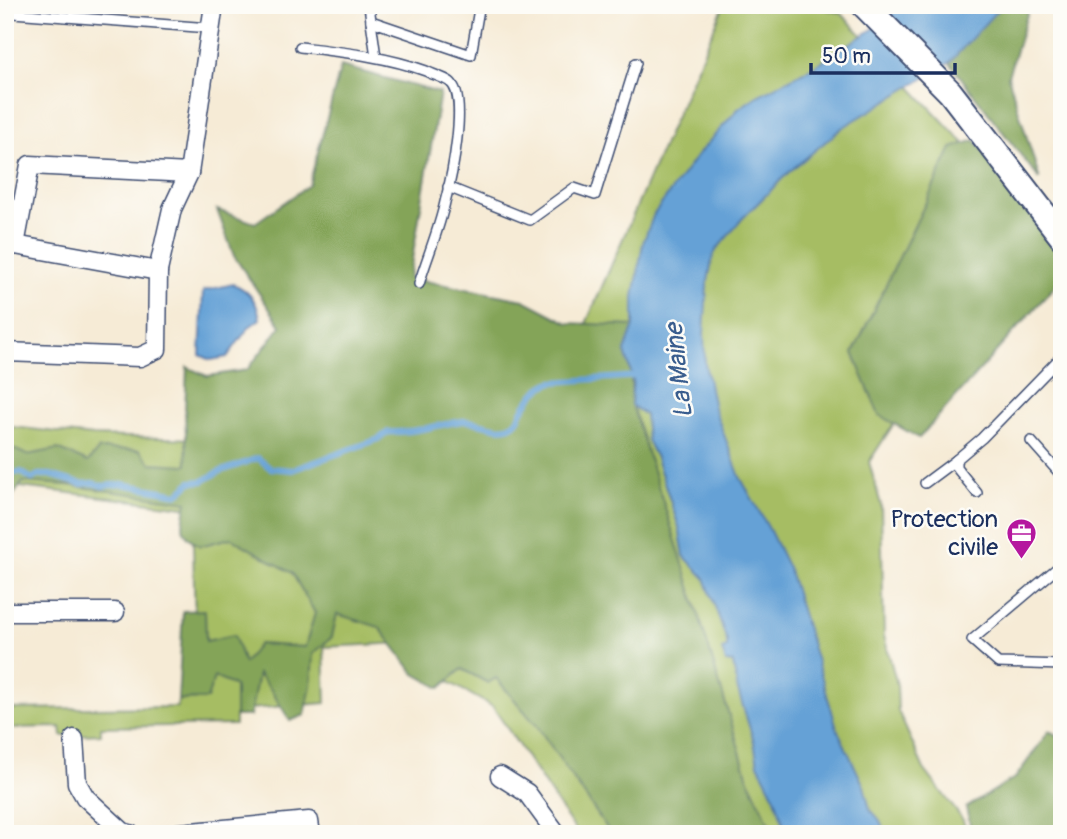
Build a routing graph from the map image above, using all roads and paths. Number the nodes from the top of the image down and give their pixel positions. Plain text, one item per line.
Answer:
1 (214, 5) edge
2 (369, 5) edge
3 (469, 5) edge
4 (864, 5) edge
5 (13, 13) dead end
6 (371, 20) junction
7 (211, 28) junction
8 (300, 47) dead end
9 (376, 57) junction
10 (636, 63) dead end
11 (189, 173) junction
12 (448, 187) junction
13 (1062, 237) edge
14 (10, 247) edge
15 (158, 271) junction
16 (419, 284) dead end
17 (5, 352) edge
18 (1062, 356) edge
19 (1031, 441) dead end
20 (956, 460) junction
21 (1062, 475) edge
22 (925, 483) dead end
23 (977, 493) dead end
24 (1062, 564) edge
25 (5, 612) edge
26 (115, 612) dead end
27 (1062, 665) edge
28 (74, 739) dead end
29 (500, 776) dead end
30 (130, 834) edge
31 (170, 834) edge
32 (311, 834) edge
33 (557, 834) edge

1 - 7 street
2 - 6 lane
3 - 6 lane
4 - 13 main road
5 - 7 lane
6 - 9 lane
7 - 11 street
8 - 9 lane
9 - 12 lane
10 - 12 lane
11 - 14 street
11 - 15 street
12 - 16 lane
14 - 15 street
15 - 17 street
18 - 20 lane
19 - 21 lane
20 - 22 lane
20 - 23 lane
24 - 27 lane
25 - 26 street
28 - 30 street
29 - 33 street
31 - 32 street

